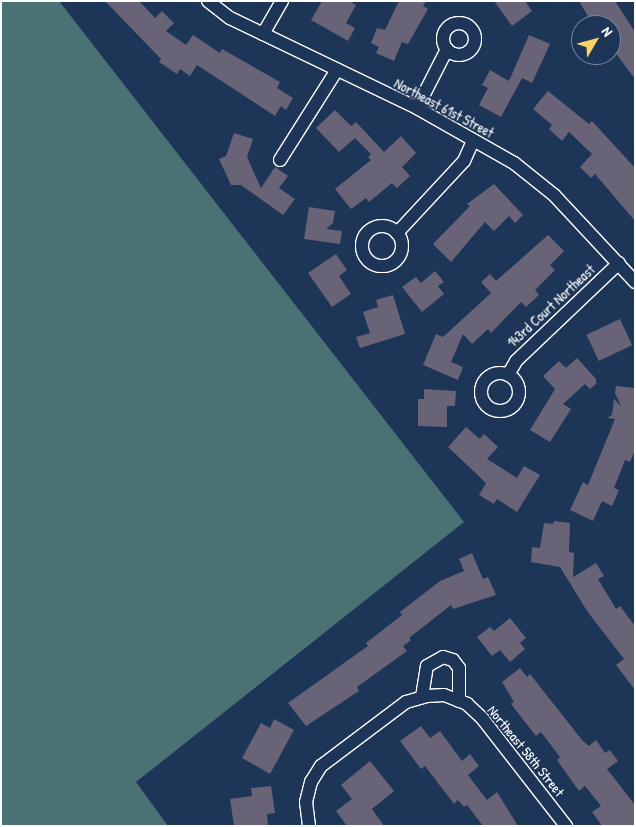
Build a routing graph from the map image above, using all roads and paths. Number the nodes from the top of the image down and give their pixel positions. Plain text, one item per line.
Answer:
1 (208, 1) edge
2 (282, 1) edge
3 (263, 34) junction
4 (447, 49) dead end
5 (336, 70) junction
6 (417, 108) junction
7 (473, 141) junction
8 (280, 160) dead end
9 (397, 233) dead end
10 (619, 263) junction
11 (635, 282) edge
12 (508, 375) dead end
13 (422, 697) junction
14 (459, 701) junction
15 (309, 826) edge
16 (566, 826) edge

1 - 3 street, Northeast 61st Street
2 - 3 street
3 - 5 street, Northeast 61st Street
4 - 6 street
5 - 6 street, Northeast 61st Street
5 - 8 street
6 - 7 street, Northeast 61st Street
7 - 9 street
7 - 10 street, Northeast 61st Street
10 - 11 street, Northeast 61st Street
10 - 12 street, 143rd Court Northeast
13 - 14 street, Northeast 58th Street
13 - 14 street
13 - 15 street
14 - 16 street, Northeast 58th Street

